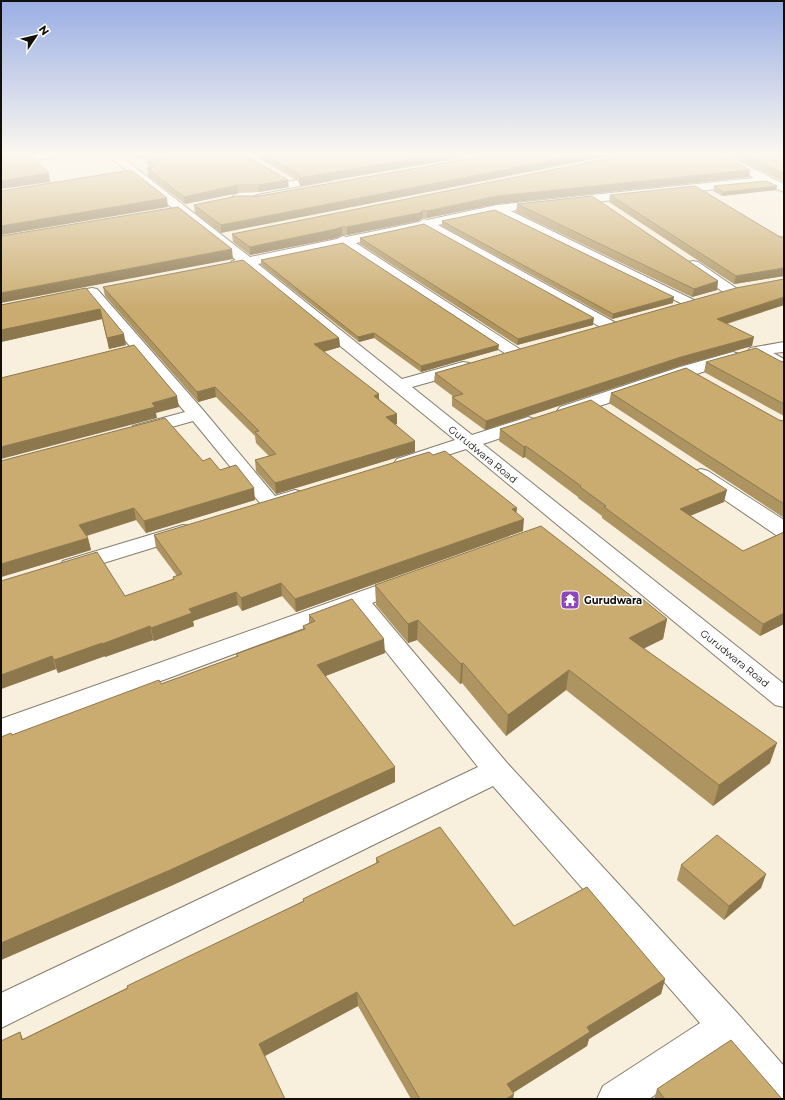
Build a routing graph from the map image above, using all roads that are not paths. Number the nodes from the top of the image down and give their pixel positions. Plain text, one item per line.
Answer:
1 (177, 205) edge
2 (533, 205) edge
3 (603, 205) edge
4 (497, 209) junction
5 (613, 212) edge
6 (424, 223) junction
7 (343, 240) junction
8 (682, 257) edge
9 (247, 262) junction
10 (224, 266) edge
11 (92, 292) dead end
12 (702, 300) junction
13 (669, 310) edge
14 (588, 332) edge
15 (784, 347) edge
16 (756, 351) junction
17 (784, 366) edge
18 (686, 370) junction
19 (706, 382) edge
20 (398, 385) junction
21 (592, 402) junction
22 (197, 414) junction
23 (612, 415) edge
24 (122, 434) edge
25 (470, 443) junction
26 (685, 464) edge
27 (388, 468) edge
28 (315, 490) edge
29 (270, 504) junction
30 (248, 511) edge
31 (570, 524) junction
32 (203, 525) edge
33 (784, 530) edge
34 (548, 532) edge
35 (53, 571) edge
36 (423, 576) edge
37 (357, 600) junction
38 (784, 698) edge
39 (1, 730) edge
40 (497, 771) junction
41 (1, 1011) edge
42 (726, 1027) junction
43 (784, 1095) edge
44 (616, 1099) edge

1 - 9 street, Gurudwara Road
2 - 4 street
3 - 5 street
4 - 6 street
4 - 12 street
6 - 7 street
6 - 14 street
7 - 9 street
7 - 20 street
8 - 12 street
9 - 10 street
9 - 20 street, Gurudwara Road
11 - 22 street
12 - 13 street
15 - 16 street
16 - 17 street
16 - 18 street
18 - 19 street
18 - 21 street
20 - 25 street, Gurudwara Road
21 - 23 street
21 - 25 street
22 - 24 street
22 - 29 street
25 - 27 street
25 - 31 street, Gurudwara Road
26 - 33 street
28 - 29 street
29 - 30 street
31 - 34 street
31 - 38 street, Gurudwara Road
32 - 35 street
36 - 37 street
37 - 39 street
37 - 40 street
40 - 41 street
40 - 42 street
42 - 43 street
42 - 44 street

